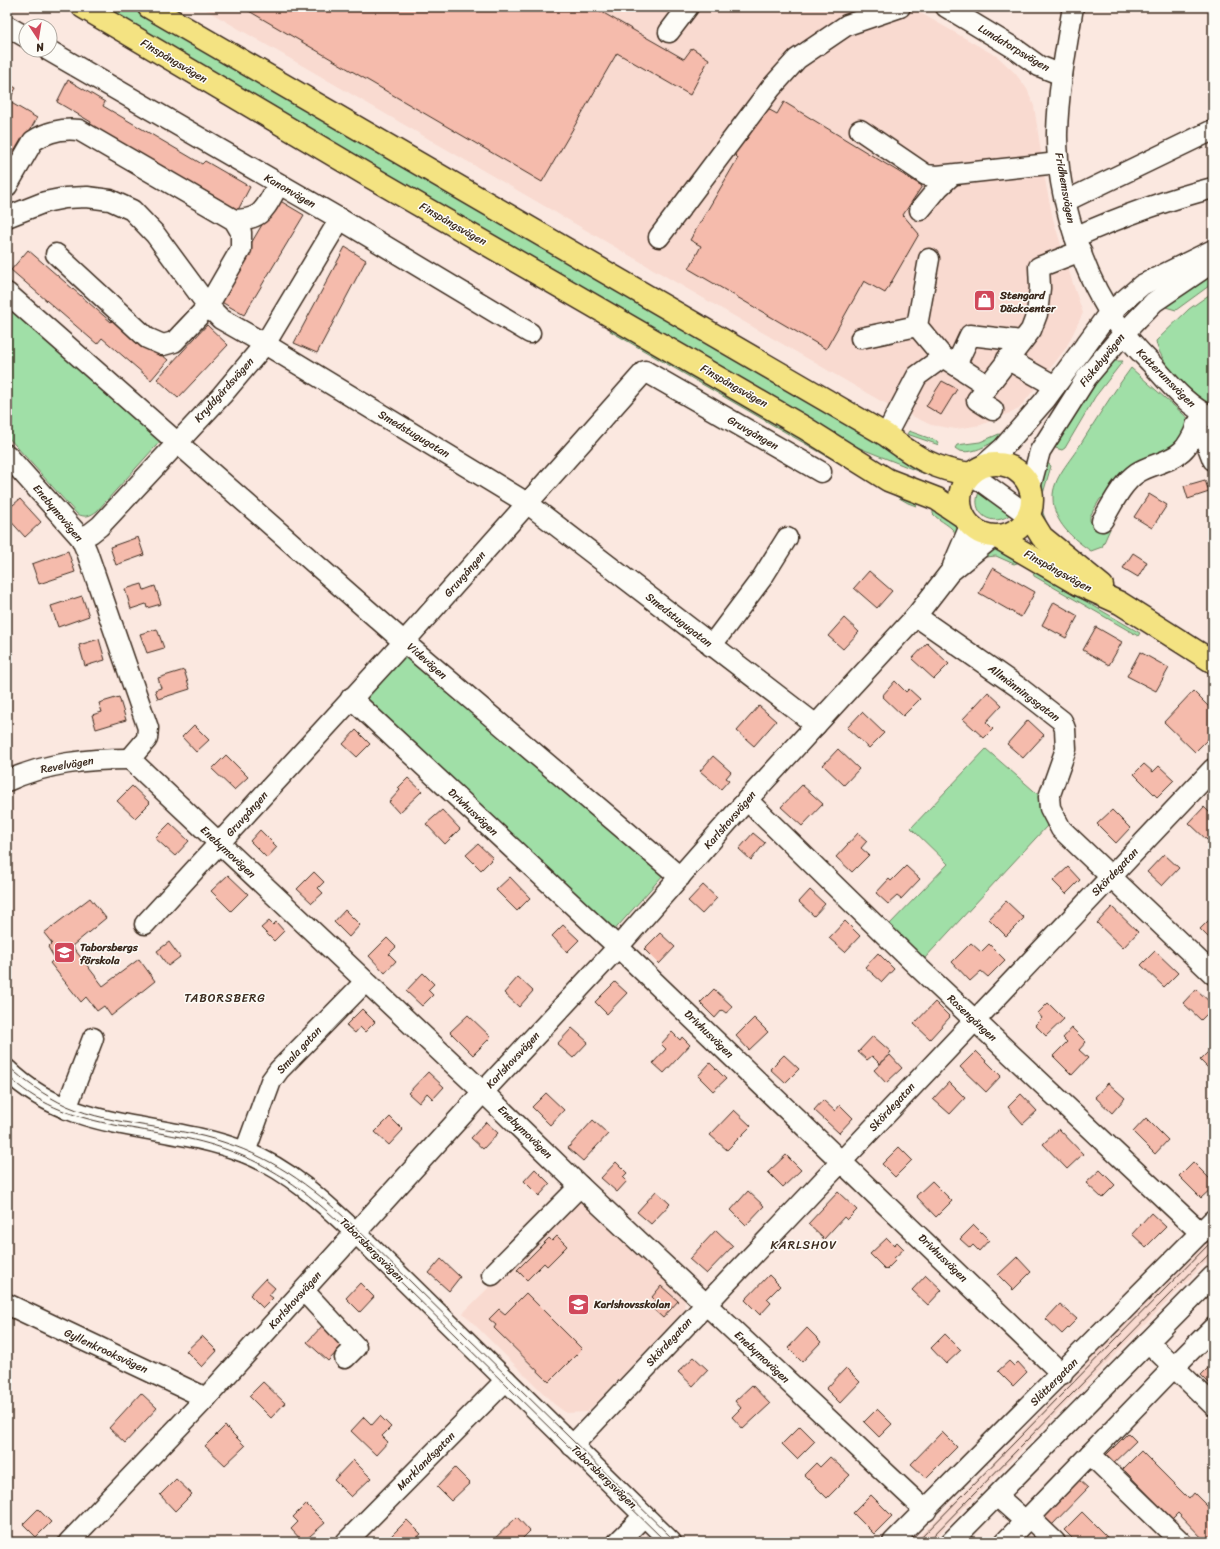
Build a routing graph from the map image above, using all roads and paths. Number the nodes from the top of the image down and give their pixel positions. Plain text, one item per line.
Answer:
1 (82, 7) edge
2 (149, 7) edge
3 (688, 7) edge
4 (900, 7) edge
5 (946, 7) edge
6 (1073, 7) edge
7 (7, 26) edge
8 (18, 32) edge
9 (669, 32) dead end
10 (58, 56) edge
11 (1062, 75) junction
12 (860, 130) dead end
13 (1213, 130) edge
14 (1058, 163) junction
15 (952, 176) junction
16 (279, 184) junction
17 (7, 186) edge
18 (1213, 188) edge
19 (1066, 201) junction
20 (920, 210) dead end
21 (7, 217) edge
22 (340, 219) junction
23 (234, 220) junction
24 (659, 237) dead end
25 (1078, 244) junction
26 (1213, 250) edge
27 (56, 254) dead end
28 (929, 259) dead end
29 (1213, 262) edge
30 (7, 293) edge
31 (208, 306) junction
32 (1109, 313) junction
33 (917, 326) junction
34 (530, 333) dead end
35 (1124, 333) junction
36 (861, 338) dead end
37 (1022, 341) junction
38 (265, 344) junction
39 (1007, 359) junction
40 (949, 361) junction
41 (988, 386) junction
42 (1050, 393) junction
43 (993, 410) dead end
44 (1204, 419) edge
45 (886, 435) junction
46 (177, 441) junction
47 (7, 455) edge
48 (1213, 460) edge
49 (985, 467) junction
50 (821, 472) dead end
51 (1030, 488) junction
52 (527, 503) junction
53 (964, 514) junction
54 (1029, 516) junction
55 (1102, 520) dead end
56 (995, 537) junction
57 (81, 538) junction
58 (787, 538) dead end
59 (950, 572) junction
60 (1120, 603) junction
61 (916, 616) junction
62 (404, 642) junction
63 (711, 646) junction
64 (1213, 662) edge
65 (351, 698) junction
66 (816, 725) junction
67 (130, 759) junction
68 (1212, 773) edge
69 (7, 782) edge
70 (747, 800) junction
71 (220, 844) junction
72 (680, 877) junction
73 (1111, 877) junction
74 (145, 924) dead end
75 (618, 947) junction
76 (1213, 974) edge
77 (365, 982) junction
78 (974, 1020) junction
79 (93, 1038) dead end
80 (7, 1070) edge
81 (483, 1092) junction
82 (66, 1110) junction
83 (245, 1152) junction
84 (842, 1160) junction
85 (580, 1186) junction
86 (1207, 1226) edge
87 (356, 1233) junction
88 (492, 1275) dead end
89 (1213, 1276) edge
90 (304, 1291) junction
91 (7, 1304) edge
92 (705, 1304) junction
93 (1213, 1328) edge
94 (1148, 1342) junction
95 (345, 1358) dead end
96 (1175, 1366) junction
97 (1062, 1374) junction
98 (506, 1380) junction
99 (206, 1398) junction
100 (1213, 1405) edge
101 (572, 1446) junction
102 (1090, 1454) junction
103 (997, 1496) junction
104 (926, 1511) junction
105 (644, 1516) junction
106 (1027, 1519) junction
107 (1169, 1538) edge
108 (68, 1542) edge
109 (346, 1542) edge
110 (618, 1542) edge
111 (671, 1542) edge
112 (893, 1542) edge
113 (951, 1542) edge
114 (1005, 1542) edge
115 (1054, 1542) edge

1 - 53 main road, Finspångsvägen
2 - 45 main road
3 - 9 street
4 - 24 street
5 - 11 street, Lundatorpsvägen
6 - 11 street, Fridhemsvägen
7 - 8 street
10 - 16 street, Kanonvägen
11 - 14 street, Fridhemsvägen
12 - 15 street
13 - 19 street
14 - 15 street
14 - 19 street, Fridhemsvägen
15 - 20 street
16 - 22 street, Kanonvägen
16 - 23 street
17 - 23 street
18 - 25 street
19 - 25 street, Fridhemsvägen
21 - 31 street, Smedstugugatan
22 - 34 street, Kanonvägen
22 - 38 street, Kryddgårdsvägen
23 - 31 street
25 - 32 street, Fridhemsvägen
25 - 37 street
26 - 32 street, Fiskebyvägen
27 - 31 street
28 - 33 street
29 - 35 street, Fiskebyvägen
30 - 46 street, Videvägen
31 - 38 street, Smedstugugatan
32 - 35 street, Fridhemsvägen
32 - 42 street, Fiskebyvägen
33 - 36 street
33 - 40 street
35 - 44 street, Katterumsvägen
35 - 51 street, Fiskebyvägen
37 - 39 street
37 - 40 street
38 - 46 street, Kryddgårdsvägen
38 - 52 street, Smedstugugatan
39 - 41 street
39 - 42 street
40 - 41 street
40 - 45 street
41 - 43 street
42 - 49 street, Fiskebyvägen
44 - 48 street, Katterumsvägen
44 - 55 street
45 - 49 main road
46 - 57 street, Kryddgårdsvägen
46 - 62 street, Videvägen
47 - 57 street, Enebymovägen
49 - 51 main road
49 - 53 main road
49 - 54 street
50 - 52 street, Gruvgången
51 - 54 main road
52 - 62 street, Gruvgången
52 - 63 street, Smedstugugatan
53 - 56 main road, Finspångsvägen
53 - 59 street, Karlshovsvägen
54 - 56 main road
54 - 60 main road, Finspångsvägen
56 - 59 street, Karlshovsvägen
56 - 60 main road, Finspångsvägen
57 - 67 street, Enebymovägen
58 - 63 street
59 - 61 street, Karlshovsvägen
60 - 64 main road, Finspångsvägen
61 - 66 street, Karlshovsvägen
61 - 73 street, Allmänningsgatan
62 - 65 street, Gruvgången
62 - 72 street, Videvägen
63 - 66 street, Smedstugugatan
65 - 71 street, Gruvgången
65 - 75 street, Drivhusvägen
66 - 70 street, Karlshovsvägen
67 - 69 street, Revelvägen
67 - 71 street, Enebymovägen
68 - 73 street, Skördegatan
70 - 72 street, Karlshovsvägen
70 - 78 street, Rosengången
71 - 74 street, Gruvgången
71 - 77 street, Enebymovägen
72 - 75 street, Karlshovsvägen
73 - 76 street, Allmänningsgatan
73 - 78 street, Skördegatan
75 - 81 street, Karlshovsvägen
75 - 84 street, Drivhusvägen
77 - 81 street, Enebymovägen
77 - 83 street, Smala gatan
78 - 84 street, Skördegatan
78 - 86 street, Rosengången
79 - 82 street
80 - 82 street, Taborsbergsvägen
81 - 85 street, Enebymovägen
81 - 87 street, Karlshovsvägen
82 - 83 street, Taborsbergsvägen
83 - 87 street, Taborsbergsvägen
84 - 92 street, Skördegatan
84 - 97 street, Drivhusvägen
85 - 88 street
85 - 92 street, Enebymovägen
86 - 97 street, Slåttergatan
87 - 90 street, Karlshovsvägen
87 - 98 street, Taborsbergsvägen
89 - 94 street
90 - 95 street
90 - 99 street, Karlshovsvägen
91 - 99 street, Gyllenkrooksvägen
92 - 101 street, Skördegatan
92 - 104 street, Enebymovägen
93 - 96 street
94 - 96 street
94 - 103 street
96 - 100 street
96 - 102 street
97 - 104 street, Slåttergatan
98 - 101 street, Taborsbergsvägen
98 - 109 street, Marklandsgatan
99 - 108 street, Karlshovsvägen
101 - 105 street, Taborsbergsvägen
102 - 106 street
102 - 107 street
103 - 106 street
103 - 113 street
104 - 112 street, Slåttergatan
105 - 110 street
105 - 111 street, Taborsbergsvägen
106 - 114 street
106 - 115 street

